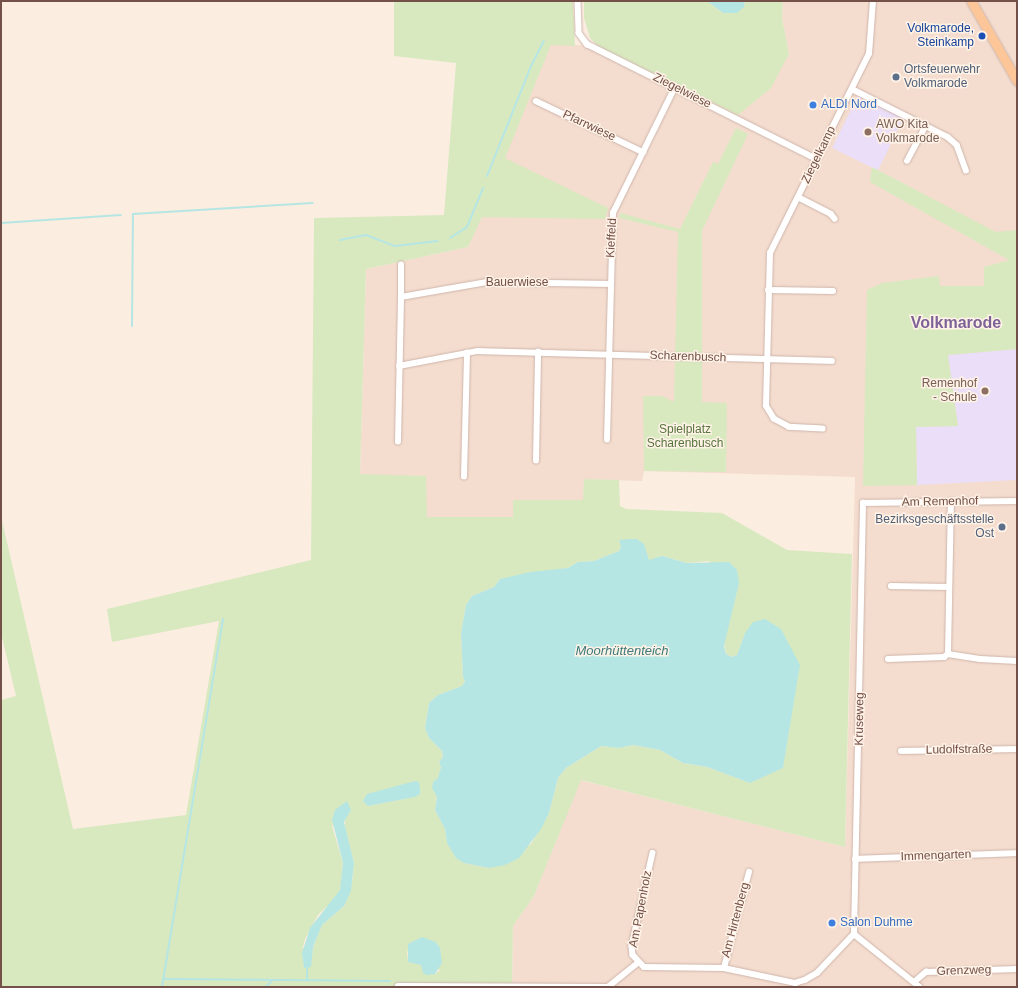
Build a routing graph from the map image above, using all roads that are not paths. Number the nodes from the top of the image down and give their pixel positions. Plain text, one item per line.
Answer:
1 (578, 1) edge
2 (873, 1) edge
3 (971, 1) edge
4 (1017, 81) edge
5 (675, 87) junction
6 (852, 89) junction
7 (536, 101) dead end
8 (926, 126) junction
9 (643, 152) junction
10 (817, 159) junction
11 (908, 161) dead end
12 (966, 170) dead end
13 (798, 197) junction
14 (835, 219) dead end
15 (401, 265) dead end
16 (611, 284) junction
17 (768, 290) junction
18 (833, 291) dead end
19 (401, 297) junction
20 (538, 352) junction
21 (467, 353) junction
22 (609, 354) junction
23 (766, 360) junction
24 (832, 361) dead end
25 (399, 366) junction
26 (823, 430) dead end
27 (607, 440) dead end
28 (398, 442) dead end
29 (536, 461) dead end
30 (464, 477) dead end
31 (1017, 501) edge
32 (951, 502) junction
33 (863, 503) joint
34 (891, 586) dead end
35 (949, 587) junction
36 (948, 654) junction
37 (888, 659) dead end
38 (1017, 661) edge
39 (1017, 749) edge
40 (901, 751) dead end
41 (1017, 852) edge
42 (653, 853) dead end
43 (855, 859) junction
44 (749, 872) dead end
45 (854, 934) junction
46 (638, 963) junction
47 (724, 968) junction
48 (1017, 969) edge
49 (914, 982) junction
50 (398, 986) dead end
51 (920, 987) edge

1 - 5 street, Ziegelwiese
2 - 6 street, Ziegelkamp
3 - 4 main road
5 - 9 street, Kieffeld
5 - 10 street, Ziegelwiese
6 - 8 street
6 - 10 street, Ziegelkamp
7 - 9 street, Pfarrwiese
8 - 11 street
8 - 12 street
9 - 16 street, Kieffeld
10 - 13 street, Ziegelkamp
13 - 14 street, Ziegelkamp
13 - 17 street, Ziegelkamp
15 - 19 street
16 - 19 street, Bauerwiese
16 - 22 street, Kieffeld
17 - 18 street
17 - 23 street, Ziegelkamp
19 - 25 street
20 - 21 street, Scharenbusch
20 - 22 street, Scharenbusch
20 - 29 street
21 - 25 street, Scharenbusch
21 - 30 street
22 - 23 street, Scharenbusch
22 - 27 street
23 - 24 street
23 - 26 street, Ziegelkamp
25 - 28 street
31 - 32 street, Am Remenhof
32 - 33 street, Am Remenhof
32 - 35 street
33 - 43 street, Kruseweg
34 - 35 street
35 - 36 street
36 - 37 street
36 - 38 street
39 - 40 street, Ludolfstraße
41 - 43 street, Immengarten
42 - 46 street, Am Papenholz
43 - 45 street, Kruseweg
44 - 47 street, Am Hirtenberg
45 - 47 street
45 - 49 street
46 - 47 street
46 - 50 street
48 - 49 street, Grenzweg
49 - 51 street

